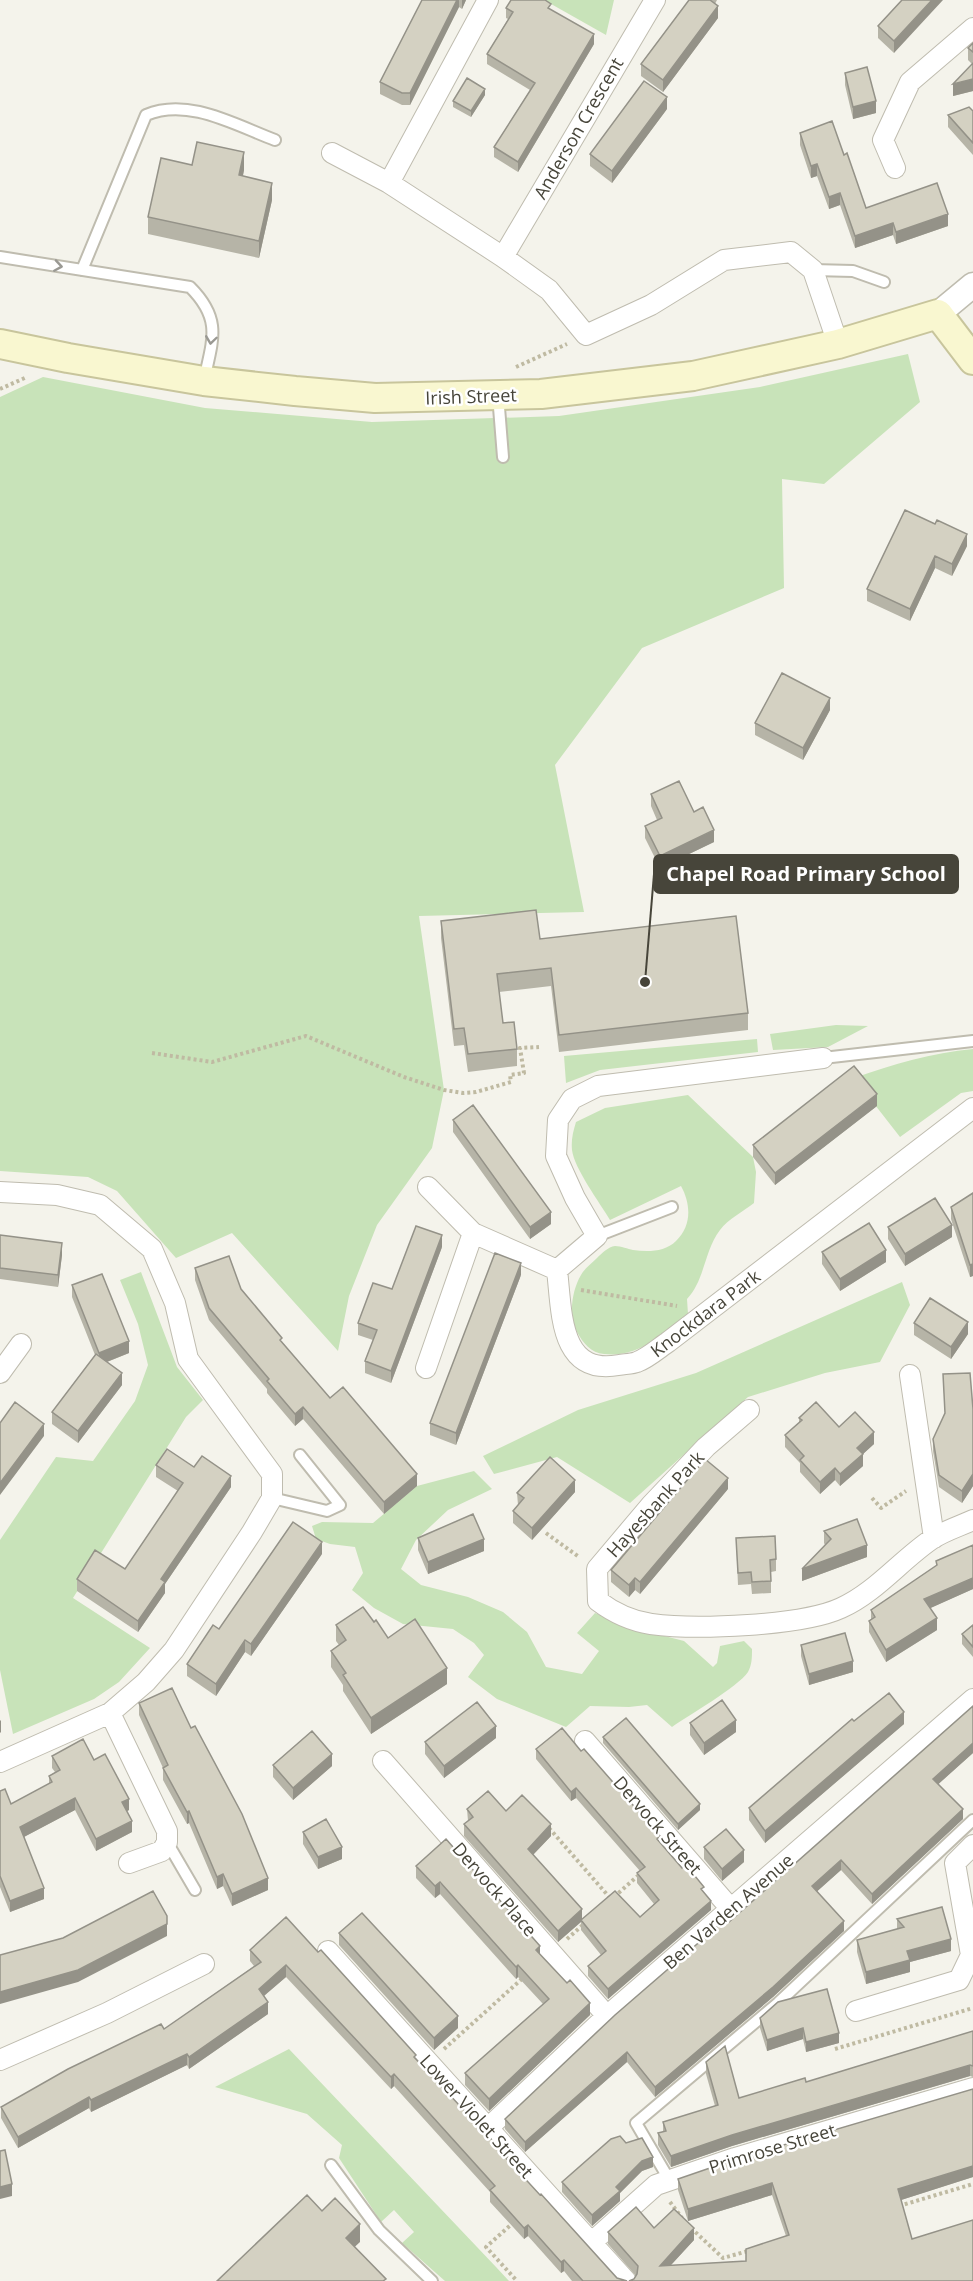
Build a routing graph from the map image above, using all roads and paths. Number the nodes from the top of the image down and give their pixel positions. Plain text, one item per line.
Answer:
1 (488, 0) edge
2 (655, 0) edge
3 (973, 28) edge
4 (275, 140) dead end
5 (332, 153) dead end
6 (895, 168) dead end
7 (389, 183) junction
8 (0, 257) edge
9 (503, 257) junction
10 (82, 270) junction
11 (813, 270) junction
12 (884, 282) dead end
13 (973, 285) edge
14 (938, 314) junction
15 (0, 344) edge
16 (838, 344) junction
17 (973, 360) edge
18 (204, 381) junction
19 (498, 395) junction
20 (503, 457) dead end
21 (973, 1041) edge
22 (539, 1047) dead end
23 (152, 1053) dead end
24 (824, 1058) joint
25 (973, 1108) edge
26 (428, 1187) dead end
27 (0, 1192) edge
28 (672, 1207) dead end
29 (473, 1233) junction
30 (597, 1236) junction
31 (558, 1279) junction
32 (708, 1311) junction
33 (21, 1344) dead end
34 (426, 1368) dead end
35 (0, 1373) edge
36 (910, 1375) dead end
37 (749, 1410) dead end
38 (300, 1455) dead end
39 (924, 1477) junction
40 (272, 1498) junction
41 (872, 1498) dead end
42 (973, 1520) edge
43 (546, 1533) dead end
44 (933, 1538) junction
45 (597, 1569) junction
46 (973, 1699) edge
47 (110, 1713) junction
48 (585, 1741) dead end
49 (383, 1761) dead end
50 (0, 1762) edge
51 (973, 1820) edge
52 (543, 1821) edge
53 (167, 1842) junction
54 (675, 1845) junction
55 (973, 1845) edge
56 (129, 1863) dead end
57 (195, 1890) dead end
58 (611, 1900) junction
59 (603, 1907) edge
60 (730, 1909) junction
61 (586, 1922) edge
62 (328, 1951) dead end
63 (551, 1953) junction
64 (204, 1964) dead end
65 (973, 2008) edge
66 (856, 2011) dead end
67 (607, 2016) junction
68 (835, 2049) dead end
69 (0, 2060) edge
70 (428, 2062) junction
71 (973, 2088) edge
72 (488, 2128) junction
73 (331, 2165) dead end
74 (663, 2183) junction
75 (973, 2184) edge
76 (546, 2194) junction
77 (894, 2207) edge
78 (684, 2220) edge
79 (690, 2227) edge
80 (591, 2243) junction
81 (757, 2248) edge
82 (432, 2281) edge
83 (517, 2281) edge
84 (626, 2281) edge

1 - 7 street
2 - 9 street, Anderson Crescent
3 - 6 street
4 - 10 lane
5 - 7 street
7 - 9 street
8 -> 10 lane
9 - 11 street
10 -> 18 lane
11 - 12 lane
11 - 16 street
13 - 14 street
14 - 16 main road, Irish Street
14 - 17 main road
15 - 18 main road, Irish Street
16 - 19 main road, Irish Street
18 - 19 main road, Irish Street
19 - 20 lane
21 - 24 lane
22 - 23 path
24 - 30 street
25 - 32 street, Knockdara Park
26 - 29 street
27 - 40 street
28 - 30 lane
29 - 31 street
29 - 34 street
30 - 31 street
31 - 32 path
31 - 32 street, Knockdara Park
33 - 35 street
36 - 39 street
37 - 45 street, Hayesbank Park
38 - 40 lane
39 - 41 path
39 - 44 street
40 - 47 street
42 - 44 street, Hayesbank Park
43 - 45 path
44 - 45 street, Hayesbank Park
46 - 60 street, Ben Varden Avenue
47 - 50 street
47 - 53 street
48 - 54 street, Dervock Street
49 - 63 street, Dervock Place
51 - 74 lane
52 - 58 path
53 - 56 street
53 - 57 lane
54 - 58 path
54 - 60 street, Dervock Street
55 - 66 street
58 - 59 path
60 - 67 street, Ben Varden Avenue
61 - 63 path
62 - 70 street, Lower Violet Street
63 - 67 street, Dervock Place
63 - 70 path
64 - 69 street
65 - 68 path
67 - 72 street, Ben Varden Avenue
70 - 72 street, Lower Violet Street
71 - 74 street, Primrose Street
72 - 76 street, Lower Violet Street
73 - 82 lane
74 - 78 path
74 - 80 street, Primrose Street
75 - 77 path
76 - 80 street, Lower Violet Street
76 - 83 path
79 - 81 path
80 - 84 street, Lower Violet Street

